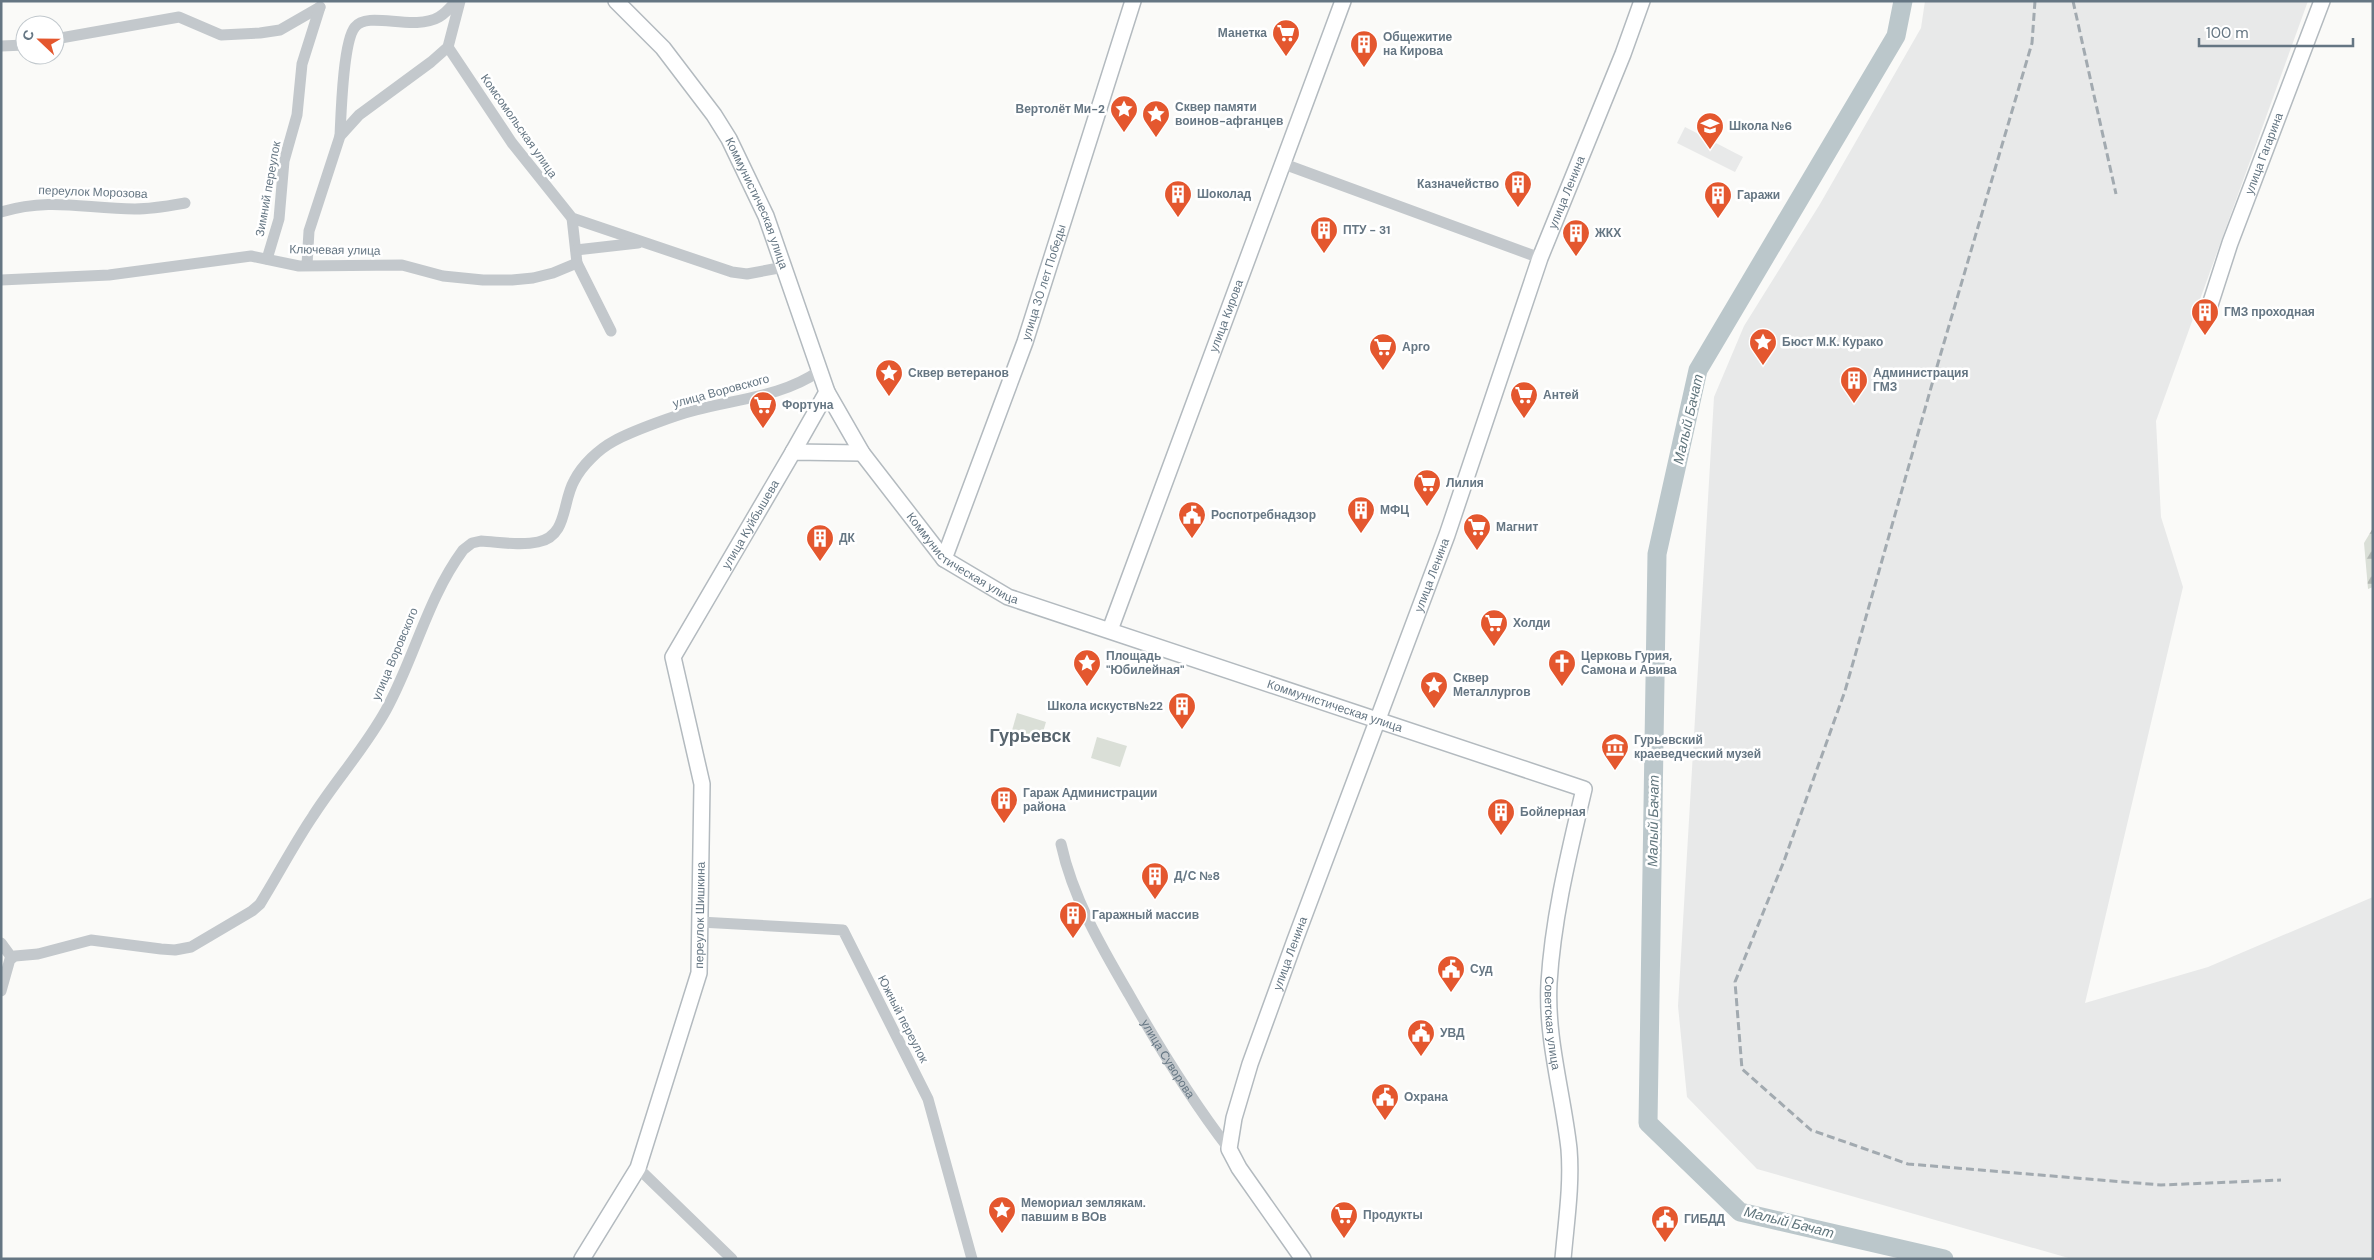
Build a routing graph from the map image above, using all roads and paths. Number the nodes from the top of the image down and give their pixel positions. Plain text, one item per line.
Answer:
1 (456, 1) edge
2 (460, 1) edge
3 (1133, 1) edge
4 (1343, 1) edge
5 (1642, 1) edge
6 (2322, 1) edge
7 (617, 2) edge
8 (65, 37) edge
9 (15, 45) edge
10 (1, 46) edge
11 (448, 47) junction
12 (340, 136) junction
13 (1284, 164) junction
14 (185, 203) dead end
15 (1, 212) edge
16 (572, 218) junction
17 (642, 243) junction
18 (576, 250) junction
19 (1540, 258) junction
20 (267, 259) junction
21 (577, 263) junction
22 (307, 265) junction
23 (784, 267) junction
24 (1, 280) edge
25 (2210, 308) dead end
26 (611, 331) dead end
27 (819, 371) junction
28 (827, 392) junction
29 (793, 452) junction
30 (862, 452) junction
31 (944, 559) junction
32 (1110, 630) junction
33 (673, 656) joint
34 (1378, 719) junction
35 (1584, 789) joint
36 (1060, 844) dead end
37 (700, 922) junction
38 (1, 942) edge
39 (12, 958) junction
40 (1, 991) edge
41 (1229, 1149) junction
42 (638, 1168) junction
43 (582, 1259) edge
44 (732, 1259) edge
45 (972, 1259) edge
46 (1303, 1259) edge
47 (1563, 1259) edge

1 - 12 street
2 - 11 street
3 - 31 street, улица 30 лет Победы
4 - 13 street, улица Кирова
5 - 19 street, улица Ленина
6 - 25 street, улица Гагарина
7 - 23 street, Коммунистическая улица
8 - 20 street, Зимний переулок
9 - 10 street
11 - 12 street
11 - 16 street, Комсомольская улица
12 - 22 street
13 - 19 street
13 - 32 street, улица Кирова
14 - 15 street, переулок Морозова
16 - 17 street
16 - 18 street
17 - 18 street
17 - 23 street
18 - 21 street
19 - 34 street, улица Ленина
20 - 22 street, Ключевая улица
20 - 24 street, Ключевая улица
21 - 22 street, Ключевая улица
21 - 26 street
23 - 27 street, Коммунистическая улица
27 - 28 street, Коммунистическая улица
27 - 39 street, улица Воровского
28 - 29 street, улица Куйбышева
28 - 30 street, Коммунистическая улица
29 - 30 street
29 - 33 street, улица Куйбышева
30 - 31 street, Коммунистическая улица
31 - 32 street, Коммунистическая улица
32 - 34 street, Коммунистическая улица
33 - 37 street, переулок Шишкина
34 - 35 street, Коммунистическая улица
34 - 41 street, улица Ленина
35 - 47 street, Советская улица
36 - 41 street, улица Суворова
37 - 42 street, переулок Шишкина
37 - 45 street, Южный переулок
38 - 39 street
39 - 40 street
41 - 46 street, улица Суворова
42 - 43 street, переулок Шишкина
42 - 44 street

